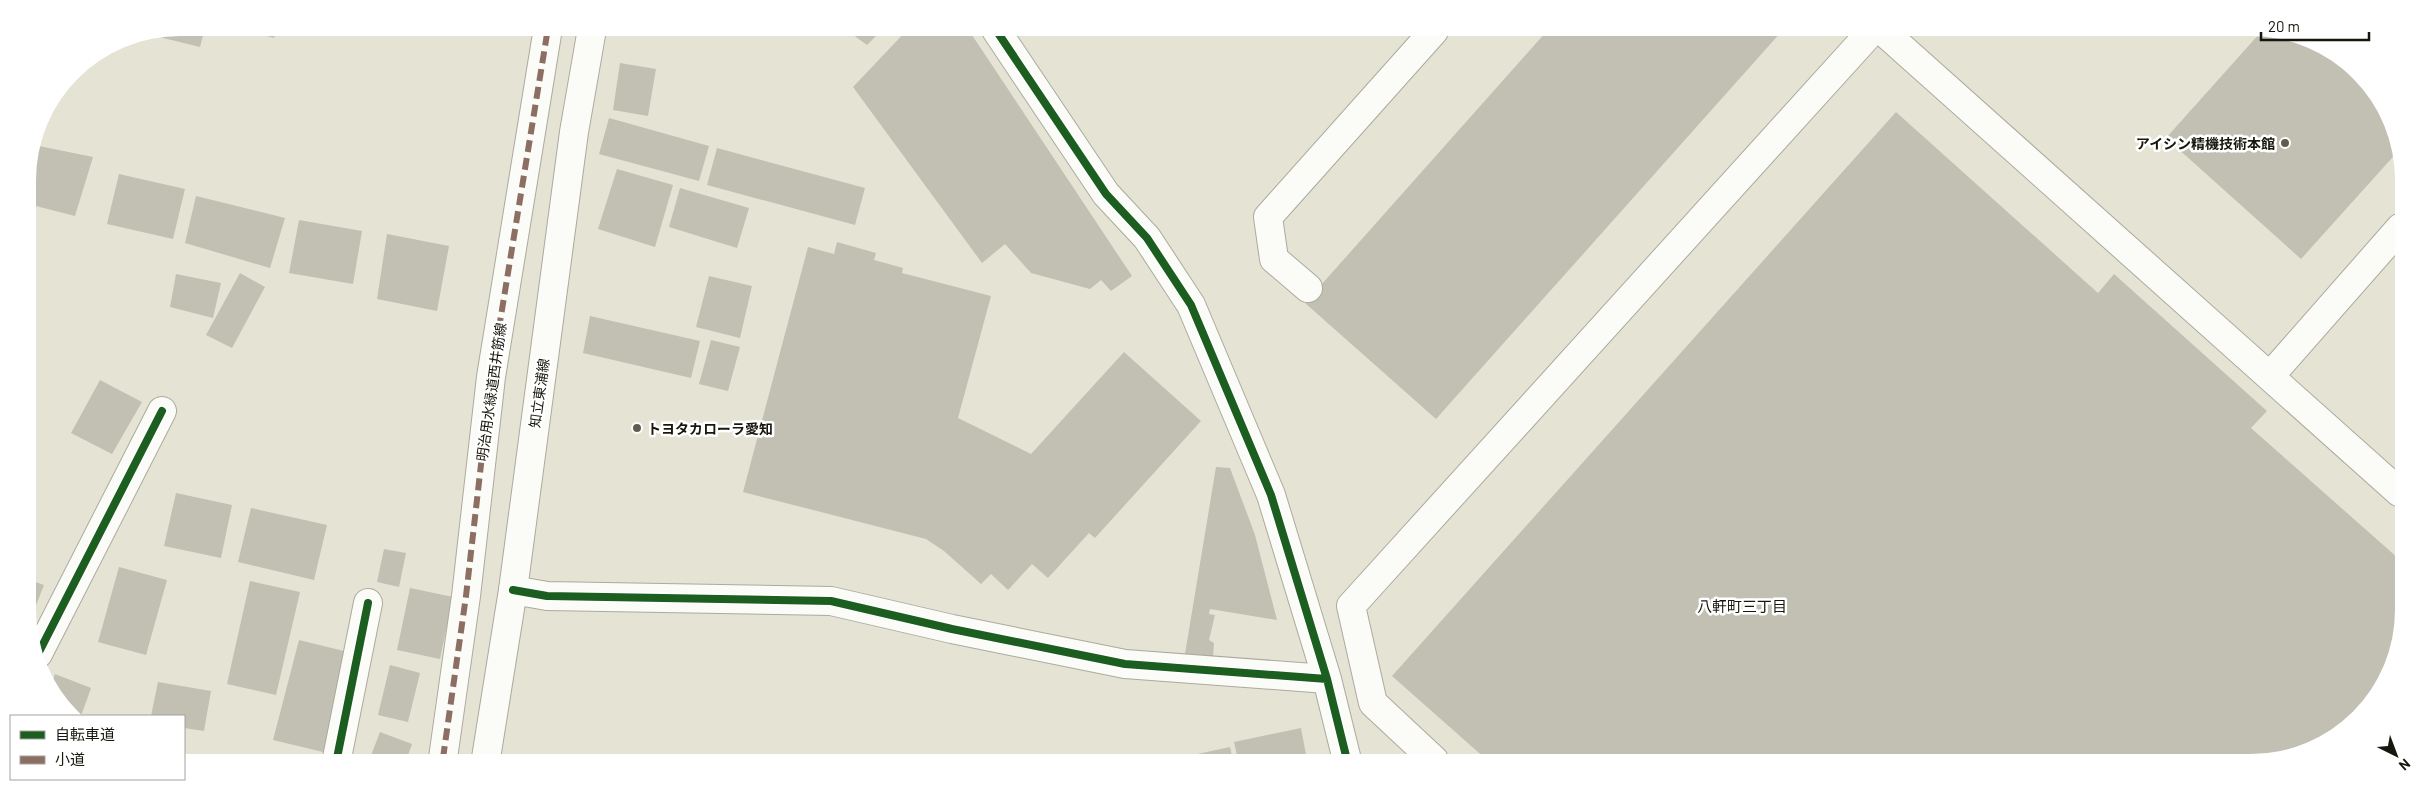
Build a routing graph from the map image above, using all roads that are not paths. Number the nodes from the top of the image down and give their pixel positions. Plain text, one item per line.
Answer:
1 (1427, 36) edge
2 (1867, 36) edge
3 (1889, 36) edge
4 (547, 37) edge
5 (591, 37) edge
6 (1000, 37) edge
7 (2395, 234) edge
8 (1308, 288) dead end
9 (2270, 376) junction
10 (162, 411) dead end
11 (2395, 488) edge
12 (513, 590) junction
13 (368, 603) dead end
14 (42, 647) edge
15 (1327, 679) junction
16 (1345, 753) edge
17 (1427, 753) edge
18 (338, 754) edge
19 (444, 754) edge
20 (487, 754) edge

1 - 8 street
2 - 17 street
3 - 9 street
4 - 19 street, 明治用水緑道西井筋線
5 - 12 street, 知立東浦線
6 - 15 street
7 - 9 street
9 - 11 street
10 - 14 street
12 - 15 street
12 - 20 street, 知立東浦線
13 - 18 street
15 - 16 street

